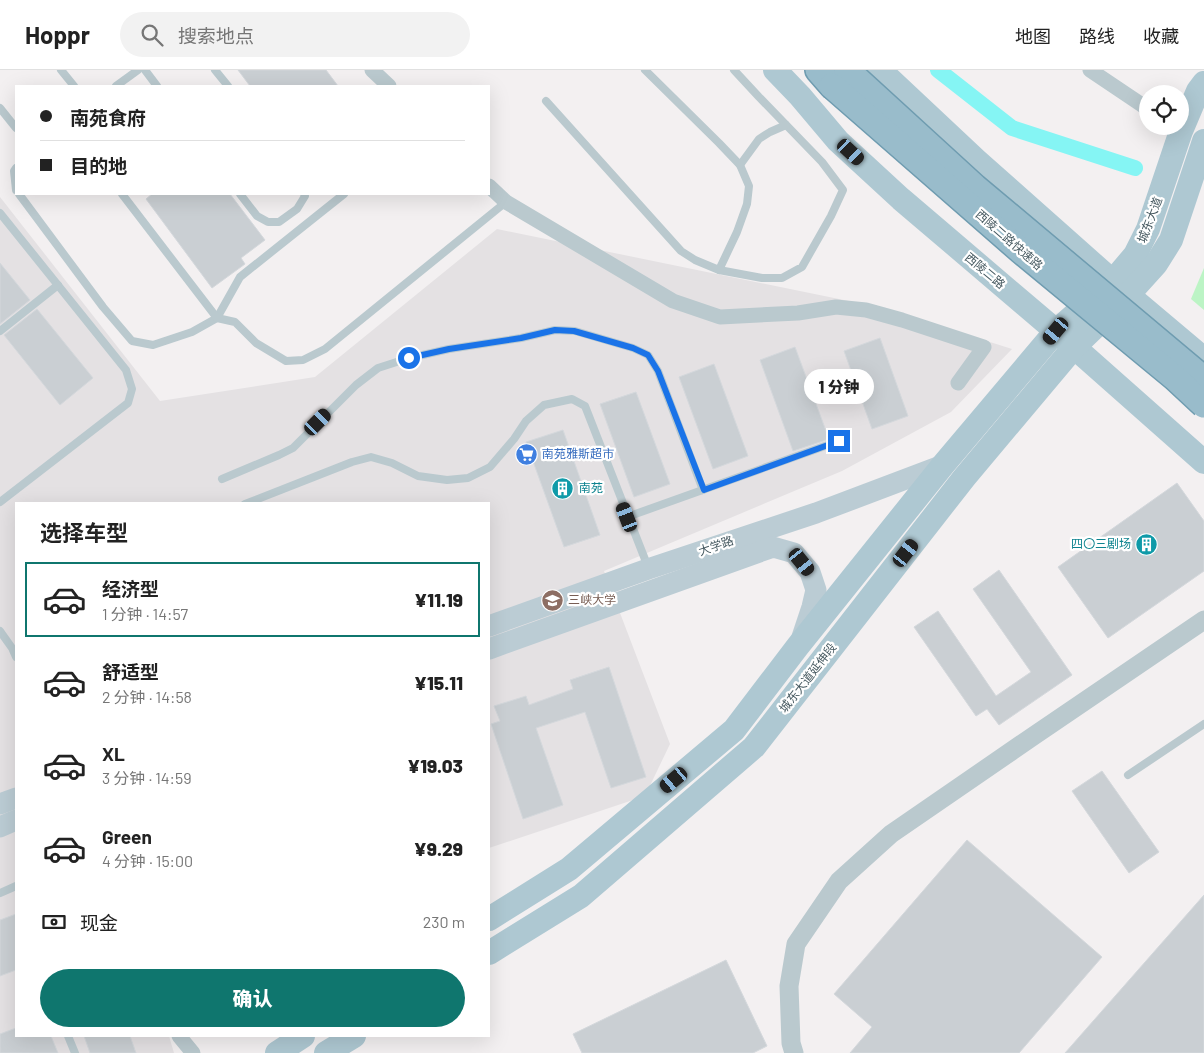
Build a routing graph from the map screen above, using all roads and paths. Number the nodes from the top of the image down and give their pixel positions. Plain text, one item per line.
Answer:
1 (61, 70) edge
2 (138, 70) edge
3 (145, 70) edge
4 (215, 70) edge
5 (372, 70) edge
6 (645, 70) edge
7 (734, 70) edge
8 (775, 70) edge
9 (880, 70) edge
10 (1090, 70) edge
11 (832, 75) edge
12 (1204, 83) edge
13 (73, 85) edge
14 (117, 85) edge
15 (156, 85) edge
16 (227, 85) edge
17 (388, 85) edge
18 (546, 101) dead end
19 (1139, 103) edge
20 (1189, 107) edge
21 (0, 108) edge
22 (786, 125) junction
23 (15, 127) edge
24 (1175, 135) edge
25 (1204, 141) edge
26 (740, 166) junction
27 (490, 187) edge
28 (20, 195) edge
29 (123, 195) edge
30 (241, 195) edge
31 (304, 195) edge
32 (343, 195) edge
33 (506, 202) junction
34 (0, 213) edge
35 (719, 270) junction
36 (58, 285) junction
37 (1120, 288) junction
38 (217, 318) junction
39 (0, 331) edge
40 (1056, 331) junction
41 (1074, 347) junction
42 (1204, 359) edge
43 (1204, 379) edge
44 (958, 383) dead end
45 (1204, 406) edge
46 (839, 441) dead end
47 (1204, 462) edge
48 (944, 465) junction
49 (222, 479) dead end
50 (704, 490) junction
51 (0, 502) edge
52 (251, 502) edge
53 (627, 517) junction
54 (648, 569) junction
55 (1204, 620) edge
56 (490, 626) edge
57 (0, 632) edge
58 (798, 646) junction
59 (490, 649) edge
60 (15, 655) edge
61 (1204, 724) edge
62 (1128, 775) dead end
63 (15, 798) edge
64 (0, 804) edge
65 (15, 820) edge
66 (0, 827) edge
67 (15, 886) edge
68 (0, 893) edge
69 (490, 919) edge
70 (490, 952) edge
71 (68, 1037) edge
72 (180, 1037) edge
73 (301, 1037) edge
74 (352, 1037) edge
75 (790, 1050) edge
76 (75, 1053) edge
77 (193, 1053) edge
78 (277, 1053) edge
79 (326, 1053) edge

1 - 13 lane
2 - 14 lane
3 - 15 lane
4 - 16 lane
5 - 17 street
6 - 26 lane
7 - 22 lane
8 - 40 main road, 西陵二路
9 - 37 main road
10 - 19 street
11 - 43 highway, 西陵二路快速路, bridge
11 - 45 highway, 西陵二路快速路, bridge
12 - 20 main road, 城东大道
18 - 35 lane
21 - 23 lane
22 - 26 lane
22 - 35 lane
24 - 37 main road, 城东大道
25 - 37 main road, 城东大道
26 - 35 lane
27 - 33 street
28 - 38 lane
29 - 38 lane
30 - 31 lane
32 - 38 lane
33 - 38 lane
33 - 44 street
34 - 36 lane
36 - 39 lane
36 - 51 lane
37 - 40 main road, 城东大道
37 - 41 main road, 城东大道
37 - 42 main road
40 - 41 main road, 西陵二路
40 - 48 main road
41 - 47 main road, 西陵二路
41 - 70 main road, 城东大道延伸段
46 - 50 lane
48 - 54 main road, 大学路
48 - 58 main road
49 - 50 lane
50 - 53 lane
52 - 53 lane
53 - 54 lane
54 - 56 main road, 大学路
55 - 75 street
57 - 60 lane
58 - 59 main road, 大学路
58 - 69 main road
61 - 62 lane
63 - 64 main road
65 - 66 main road
67 - 68 lane
71 - 76 lane
72 - 77 street
73 - 78 main road
74 - 79 main road

